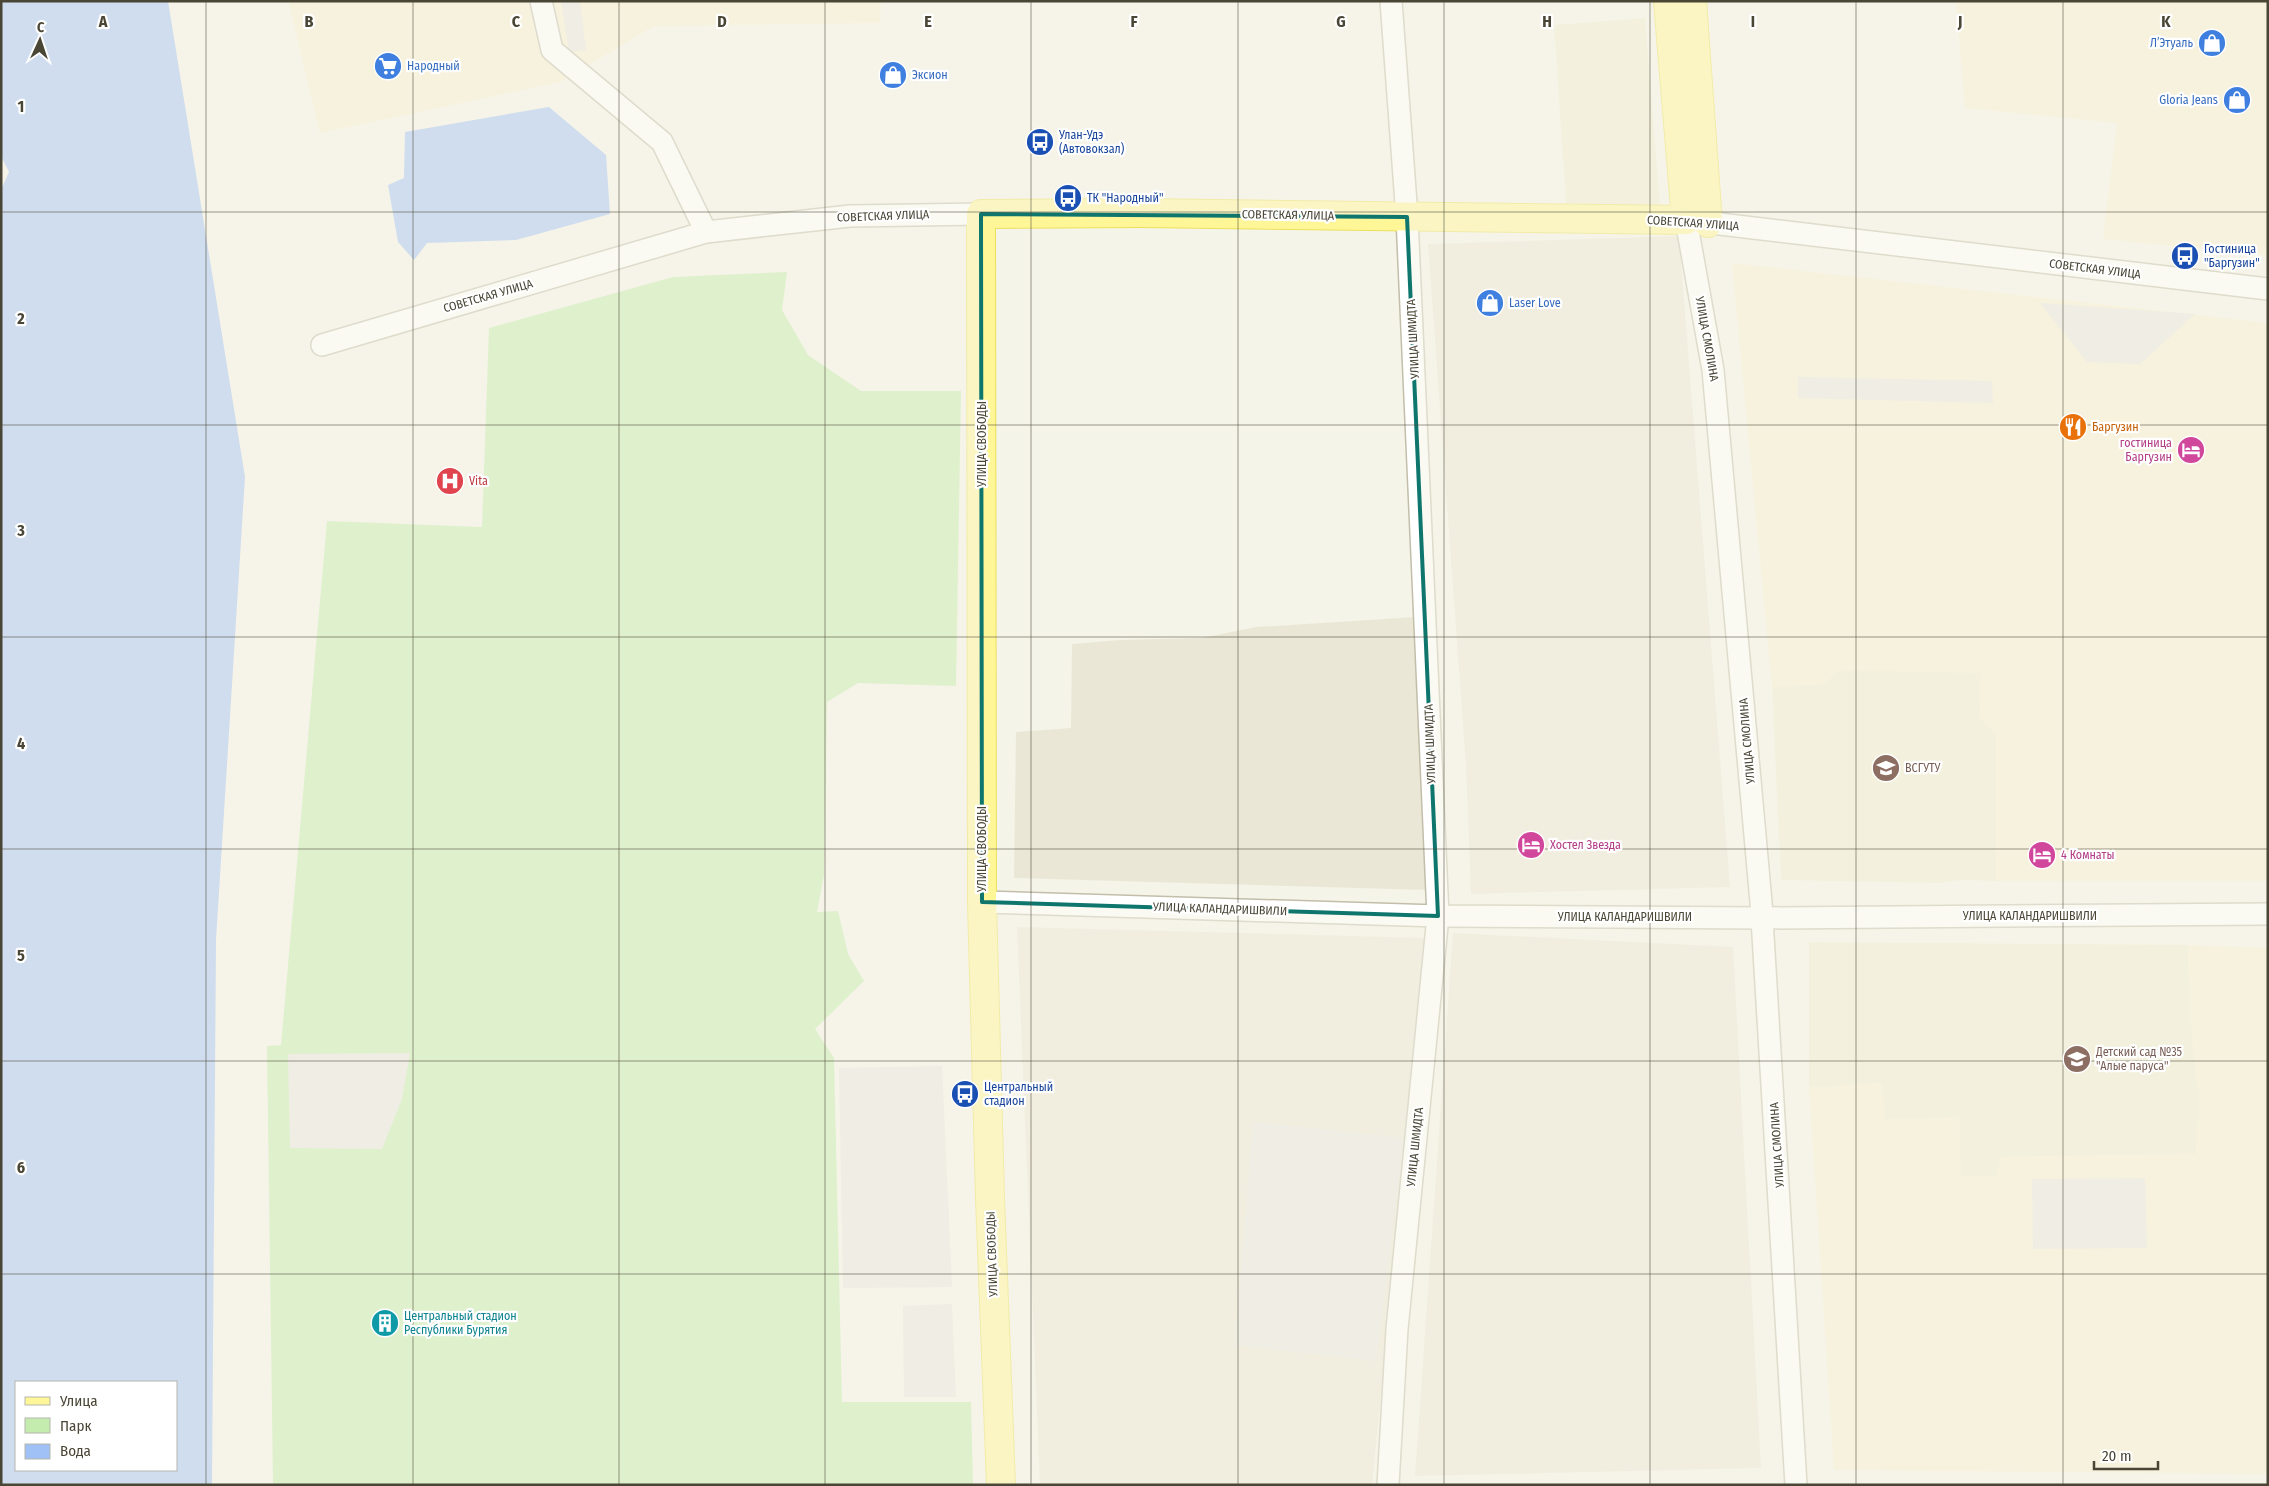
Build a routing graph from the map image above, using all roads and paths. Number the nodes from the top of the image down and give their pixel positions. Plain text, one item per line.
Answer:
1 (541, 1) edge
2 (1391, 1) edge
3 (1668, 1) edge
4 (1692, 1) edge
5 (982, 214) junction
6 (1407, 217) junction
7 (1697, 222) junction
8 (706, 232) junction
9 (2268, 289) edge
10 (322, 345) dead end
11 (982, 902) junction
12 (2268, 914) edge
13 (1438, 916) junction
14 (1763, 918) junction
15 (1001, 1485) edge
16 (1388, 1485) edge
17 (1796, 1485) edge

1 - 8 street
2 - 6 street, УЛИЦА ШМИДТА
3 - 7 main road, УЛИЦА СМОЛИНА
4 - 7 main road
5 - 6 main road, СОВЕТСКАЯ УЛИЦА
5 - 8 street, СОВЕТСКАЯ УЛИЦА
5 - 11 main road, УЛИЦА СВОБОДЫ
6 - 7 main road, СОВЕТСКАЯ УЛИЦА
6 - 13 street, УЛИЦА ШМИДТА
7 - 9 street, СОВЕТСКАЯ УЛИЦА
7 - 14 street, УЛИЦА СМОЛИНА
8 - 10 street, СОВЕТСКАЯ УЛИЦА
11 - 13 street, УЛИЦА КАЛАНДАРИШВИЛИ
11 - 15 main road, УЛИЦА СВОБОДЫ
12 - 14 street, УЛИЦА КАЛАНДАРИШВИЛИ
13 - 14 street, УЛИЦА КАЛАНДАРИШВИЛИ
13 - 16 street, УЛИЦА ШМИДТА
14 - 17 street, УЛИЦА СМОЛИНА

